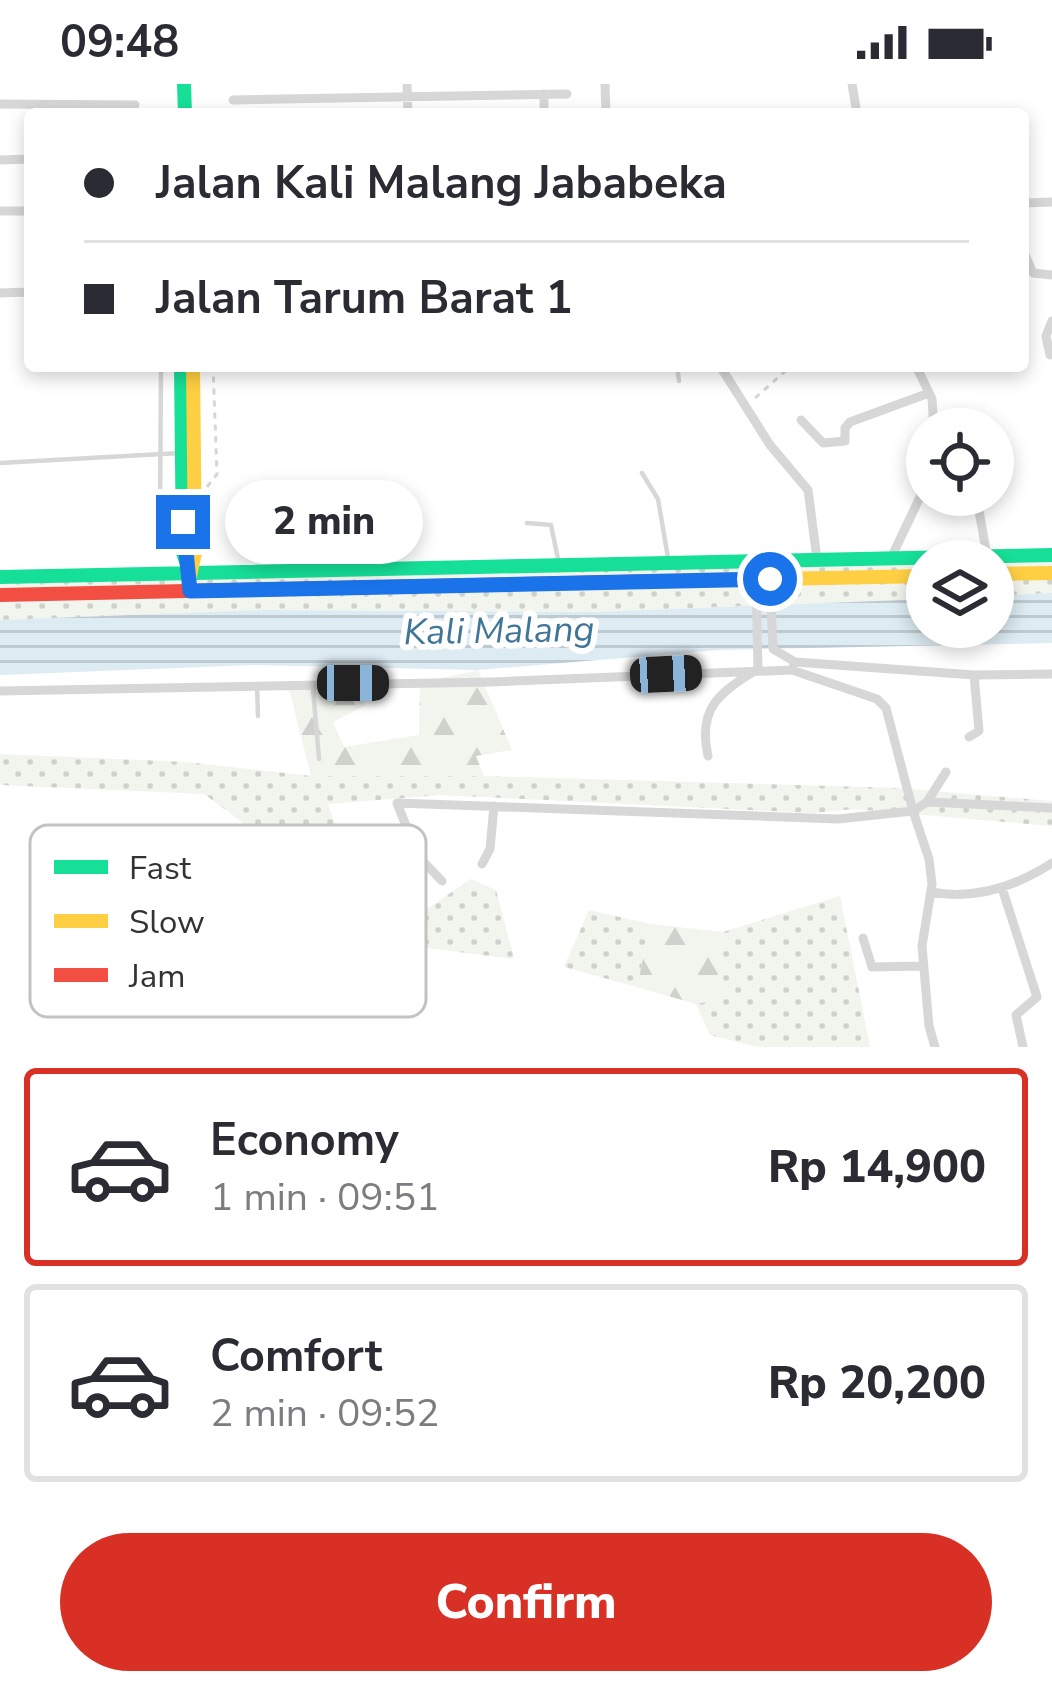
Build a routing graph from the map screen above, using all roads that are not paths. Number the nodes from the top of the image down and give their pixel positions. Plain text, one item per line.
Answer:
1 (407, 84) edge
2 (544, 94) junction
3 (567, 94) dead end
4 (407, 97) junction
5 (233, 100) dead end
6 (258, 100) junction
7 (0, 104) edge
8 (135, 105) dead end
9 (72, 108) edge
10 (119, 108) edge
11 (259, 108) edge
12 (408, 108) edge
13 (544, 108) edge
14 (1052, 321) edge
15 (1050, 355) edge
16 (161, 372) edge
17 (181, 372) edge
18 (193, 372) edge
19 (678, 372) edge
20 (724, 372) edge
21 (923, 372) edge
22 (679, 381) dead end
23 (929, 392) junction
24 (931, 408) edge
25 (801, 420) dead end
26 (182, 453) junction
27 (160, 454) junction
28 (0, 464) edge
29 (642, 473) dead end
30 (276, 504) dead end
31 (913, 516) edge
32 (160, 519) dead end
33 (527, 523) dead end
34 (1052, 555) edge
35 (1014, 556) edge
36 (891, 558) junction
37 (906, 558) edge
38 (817, 560) junction
39 (669, 562) junction
40 (559, 565) junction
41 (190, 572) junction
42 (302, 572) junction
43 (1052, 573) edge
44 (1014, 574) edge
45 (0, 577) edge
46 (906, 577) edge
47 (760, 583) junction
48 (190, 591) junction
49 (0, 595) edge
50 (794, 666) junction
51 (758, 669) junction
52 (1052, 674) edge
53 (974, 675) junction
54 (313, 683) junction
55 (256, 685) junction
56 (0, 691) edge
57 (258, 716) dead end
58 (969, 737) dead end
59 (708, 756) dead end
60 (319, 759) dead end
61 (946, 772) dead end
62 (927, 802) junction
63 (494, 806) junction
64 (1052, 808) edge
65 (913, 811) junction
66 (406, 825) edge
67 (1052, 863) edge
68 (426, 864) edge
69 (482, 864) dead end
70 (442, 881) dead end
71 (1002, 888) junction
72 (931, 892) junction
73 (863, 938) dead end
74 (923, 965) junction
75 (935, 1047) edge
76 (1024, 1047) edge

1 - 4 street
2 - 3 street
2 - 4 street
2 - 13 street
4 - 6 street
4 - 12 street
5 - 6 street
6 - 11 street
7 - 9 street
8 - 10 street
14 - 15 street
16 - 27 lane
17 - 26 main road
18 - 41 main road
19 - 22 lane
20 - 38 street
21 - 23 street
23 - 24 street
23 - 25 street
26 - 27 lane
26 - 41 main road
27 - 28 lane
27 - 32 lane
29 - 39 lane
30 - 42 lane
31 - 36 street
33 - 40 lane
34 - 35 main road
36 - 37 main road
36 - 38 main road
38 - 39 main road
39 - 40 main road
40 - 42 main road
41 - 42 main road
41 - 45 main road
41 - 48 main road
43 - 44 main road
46 - 47 main road
47 - 48 main road
47 - 50 street
47 - 51 street
48 - 49 main road
50 - 51 street
50 - 53 street
50 - 65 street
51 - 54 street
51 - 59 street
52 - 53 street
53 - 58 street
54 - 55 street
54 - 60 lane
55 - 56 street
55 - 57 lane
61 - 62 street
62 - 64 street
62 - 65 street
63 - 65 street
63 - 66 street
63 - 69 street
65 - 72 street
67 - 71 street
68 - 70 street
71 - 72 street
71 - 76 street
72 - 74 street
73 - 74 street
74 - 75 street

